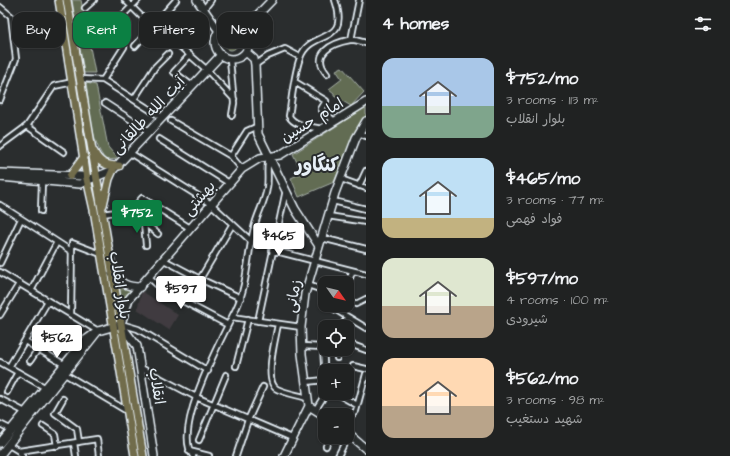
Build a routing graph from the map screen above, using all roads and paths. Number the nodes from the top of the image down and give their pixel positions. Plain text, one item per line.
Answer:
1 (59, 0) edge
2 (67, 0) edge
3 (94, 0) edge
4 (125, 0) edge
5 (138, 0) edge
6 (176, 0) edge
7 (197, 0) edge
8 (211, 0) edge
9 (272, 0) edge
10 (335, 0) edge
11 (359, 0) edge
12 (131, 6) junction
13 (0, 7) edge
14 (85, 8) dead end
15 (205, 9) junction
16 (126, 12) edge
17 (164, 12) edge
18 (202, 12) edge
19 (260, 12) edge
20 (139, 14) edge
21 (217, 28) edge
22 (217, 36) edge
23 (351, 40) junction
24 (139, 41) edge
25 (366, 43) edge
26 (135, 46) dead end
27 (123, 48) edge
28 (182, 48) edge
29 (246, 48) edge
30 (246, 52) junction
31 (168, 54) dead end
32 (190, 55) junction
33 (220, 56) junction
34 (300, 57) junction
35 (230, 60) junction
36 (255, 65) junction
37 (207, 70) junction
38 (327, 74) dead end
39 (103, 80) junction
40 (76, 81) junction
41 (295, 82) junction
42 (192, 86) junction
43 (134, 99) junction
44 (234, 99) junction
45 (0, 100) edge
46 (366, 102) edge
47 (105, 103) dead end
48 (232, 115) dead end
49 (163, 118) junction
50 (171, 121) dead end
51 (334, 121) junction
52 (366, 121) edge
53 (27, 126) junction
54 (256, 127) junction
55 (322, 129) junction
56 (150, 132) junction
57 (359, 132) junction
58 (366, 136) edge
59 (159, 139) dead end
60 (90, 145) junction
61 (0, 146) edge
62 (64, 152) dead end
63 (130, 153) junction
64 (84, 156) junction
65 (231, 156) junction
66 (270, 156) junction
67 (116, 168) junction
68 (242, 169) junction
69 (366, 171) edge
70 (0, 173) edge
71 (70, 176) junction
72 (0, 177) edge
73 (96, 177) junction
74 (87, 178) junction
75 (341, 179) junction
76 (42, 181) junction
77 (229, 183) junction
78 (359, 186) junction
79 (366, 188) edge
80 (286, 190) junction
81 (333, 200) junction
82 (211, 204) junction
83 (0, 206) edge
84 (366, 208) edge
85 (41, 211) dead end
86 (130, 212) junction
87 (102, 213) junction
88 (328, 216) junction
89 (21, 219) junction
90 (366, 222) edge
91 (144, 223) junction
92 (232, 225) junction
93 (190, 228) junction
94 (158, 234) dead end
95 (322, 238) junction
96 (252, 241) junction
97 (56, 242) junction
98 (146, 245) dead end
99 (319, 246) junction
100 (366, 248) edge
101 (272, 250) junction
102 (71, 252) junction
103 (102, 254) junction
104 (164, 260) junction
105 (314, 260) junction
106 (0, 263) edge
107 (0, 272) edge
108 (352, 272) junction
109 (112, 274) junction
110 (366, 274) edge
111 (351, 276) edge
112 (149, 277) junction
113 (200, 279) junction
114 (20, 284) junction
115 (308, 285) junction
116 (140, 287) junction
117 (318, 289) edge
118 (31, 291) junction
119 (241, 298) junction
120 (366, 299) edge
121 (48, 301) junction
122 (356, 304) dead end
123 (340, 312) edge
124 (71, 314) junction
125 (0, 315) edge
126 (232, 317) junction
127 (348, 317) junction
128 (248, 319) junction
129 (346, 320) edge
130 (258, 321) junction
131 (278, 324) junction
132 (117, 325) junction
133 (228, 325) junction
134 (301, 327) junction
135 (366, 328) edge
136 (98, 331) junction
137 (50, 339) dead end
138 (25, 340) junction
139 (302, 346) junction
140 (354, 346) edge
141 (318, 347) edge
142 (40, 350) junction
143 (366, 350) edge
144 (30, 361) dead end
145 (0, 362) edge
146 (65, 365) junction
147 (236, 366) dead end
148 (354, 366) edge
149 (9, 367) junction
150 (141, 368) junction
151 (366, 369) edge
152 (208, 370) junction
153 (18, 372) junction
154 (65, 374) junction
155 (366, 374) edge
156 (226, 376) dead end
157 (318, 381) edge
158 (305, 382) junction
159 (263, 387) dead end
160 (46, 388) junction
161 (7, 392) dead end
162 (196, 397) junction
163 (307, 398) junction
164 (0, 399) edge
165 (63, 399) dead end
166 (319, 400) edge
167 (348, 400) edge
168 (213, 404) junction
169 (357, 405) junction
170 (312, 408) junction
171 (128, 411) junction
172 (25, 412) junction
173 (318, 412) edge
174 (354, 413) edge
175 (248, 420) junction
176 (0, 424) edge
177 (43, 426) dead end
178 (10, 429) junction
179 (292, 438) junction
180 (354, 439) edge
181 (1, 440) edge
182 (199, 440) dead end
183 (76, 443) junction
184 (343, 444) edge
185 (9, 445) junction
186 (57, 446) junction
187 (366, 449) edge
188 (189, 451) junction
189 (21, 454) edge
190 (0, 455) edge
191 (76, 456) edge
192 (99, 456) edge
193 (135, 456) edge
194 (143, 456) edge
195 (154, 456) edge
196 (194, 456) edge
197 (209, 456) edge
198 (236, 456) edge
199 (284, 456) edge
200 (338, 456) edge

1 - 40 main road, بلوار انقلاب
2 - 40 main road, بلوار انقلاب
3 - 14 street
4 - 12 street
5 - 12 street
6 - 17 street
7 - 15 main road
8 - 15 street
9 - 19 main road
10 - 34 street
11 - 23 street
12 - 16 street
12 - 20 street
13 - 45 street
15 - 18 street
15 - 21 main road
22 - 33 main road
23 - 25 street
23 - 38 street
24 - 26 street
27 - 39 street
28 - 32 street
29 - 30 main road
30 - 35 main road
30 - 36 main road
31 - 43 street
32 - 37 street
32 - 42 street
33 - 35 main road
33 - 37 main road, آیت الله طالقانی
34 - 36 street
34 - 41 street
35 - 44 street
36 - 54 main road
37 - 42 main road, آیت الله طالقانی
37 - 44 street
39 - 40 street
39 - 43 street
40 - 53 street
40 - 60 main road, بلوار انقلاب
40 - 64 main road, بلوار انقلاب
41 - 51 street
41 - 55 street
42 - 49 main road, آیت الله طالقانی
43 - 49 street
44 - 48 street
46 - 51 main road, امام حسین
47 - 56 street
49 - 56 main road, آیت الله طالقانی
50 - 65 street
51 - 55 main road, امام حسین
52 - 57 main road, زمانی
53 - 61 street
53 - 62 street
54 - 65 street
54 - 66 main road
55 - 66 main road, امام حسین
56 - 63 main road, آیت الله طالقانی
57 - 58 street
57 - 75 main road, زمانی
59 - 77 street
60 - 67 main road
60 - 73 main road, بلوار انقلاب
63 - 67 main road, آیت الله طالقانی
63 - 82 street
64 - 71 main road
64 - 74 main road, بلوار انقلاب
65 - 68 street
66 - 68 main road, بهشتی
66 - 80 main road
66 - 96 street
67 - 73 main road, آیت الله طالقانی
67 - 87 main road
68 - 77 main road, بهشتی
69 - 78 street
70 - 71 main road
71 - 74 main road
72 - 76 main road
73 - 74 main road, آیت الله طالقانی
73 - 87 main road, بلوار انقلاب
74 - 76 main road
74 - 103 main road, بلوار انقلاب
75 - 78 street
75 - 81 main road, زمانی
76 - 85 street
77 - 82 main road, بهشتی
78 - 79 street
80 - 99 main road
80 - 101 street
81 - 84 street
81 - 88 main road, زمانی
82 - 92 street
82 - 93 main road, بهشتی
83 - 89 street
86 - 87 street
86 - 91 street
86 - 93 street
87 - 109 main road, بلوار انقلاب
88 - 90 street
88 - 95 main road, زمانی
89 - 97 street
89 - 106 street
91 - 94 street
91 - 98 street
92 - 96 street
92 - 113 street
93 - 104 main road, بهشتی
95 - 99 main road, زمانی
95 - 100 street
96 - 119 street
97 - 102 street
97 - 118 street
99 - 105 main road, زمانی
101 - 105 street
101 - 130 street
102 - 103 street
102 - 124 street
103 - 132 main road, بلوار انقلاب
104 - 112 main road, بهشتی
104 - 113 street
105 - 108 street
105 - 115 main road, زمانی
107 - 114 street
108 - 110 street
108 - 111 street
109 - 116 main road
109 - 132 main road, بلوار انقلاب
112 - 116 main road, بهشتی
112 - 133 street
113 - 119 street
114 - 118 street
114 - 125 street
115 - 117 street
115 - 134 main road, زمانی
116 - 132 main road, بهشتی
118 - 121 street
119 - 126 street
120 - 122 street
121 - 124 street
121 - 138 street
123 - 127 street
124 - 136 street
126 - 128 street
126 - 133 street
127 - 129 street
127 - 135 street
128 - 130 street
128 - 147 street
130 - 131 street
131 - 134 street
131 - 163 street
132 - 136 main road
132 - 150 main road, انقلاب
132 - 152 street
132 - 171 main road, بلوار انقلاب
132 - 194 main road, بلوار انقلاب
133 - 152 street
134 - 139 main road, زمانی
136 - 146 main road
136 - 154 main road
137 - 142 street
138 - 142 street
138 - 149 street
139 - 141 street
139 - 158 main road, زمانی
140 - 143 street
142 - 144 street
142 - 146 street
145 - 149 street
146 - 160 main road
148 - 151 street
149 - 153 street
150 - 162 street
150 - 195 main road, انقلاب
152 - 162 street
153 - 160 street
153 - 161 street
154 - 171 street
154 - 185 main road
155 - 169 street
156 - 168 street
157 - 158 street
158 - 163 main road, زمانی
159 - 175 street
160 - 172 main road
162 - 168 street
162 - 188 street
163 - 170 main road, زمانی
164 - 172 street
165 - 183 street
166 - 170 street
167 - 169 street
168 - 175 street
168 - 182 street
169 - 174 street
170 - 173 main road
170 - 179 main road
171 - 193 main road, بلوار انقلاب
172 - 178 main road
175 - 179 street
175 - 198 street
176 - 178 street
177 - 186 street
178 - 181 main road
179 - 199 main road
180 - 187 main road
181 - 185 main road
183 - 186 street
183 - 191 street
183 - 192 street
184 - 200 street
185 - 189 street
185 - 190 main road
186 - 189 street
188 - 196 street
188 - 197 street

